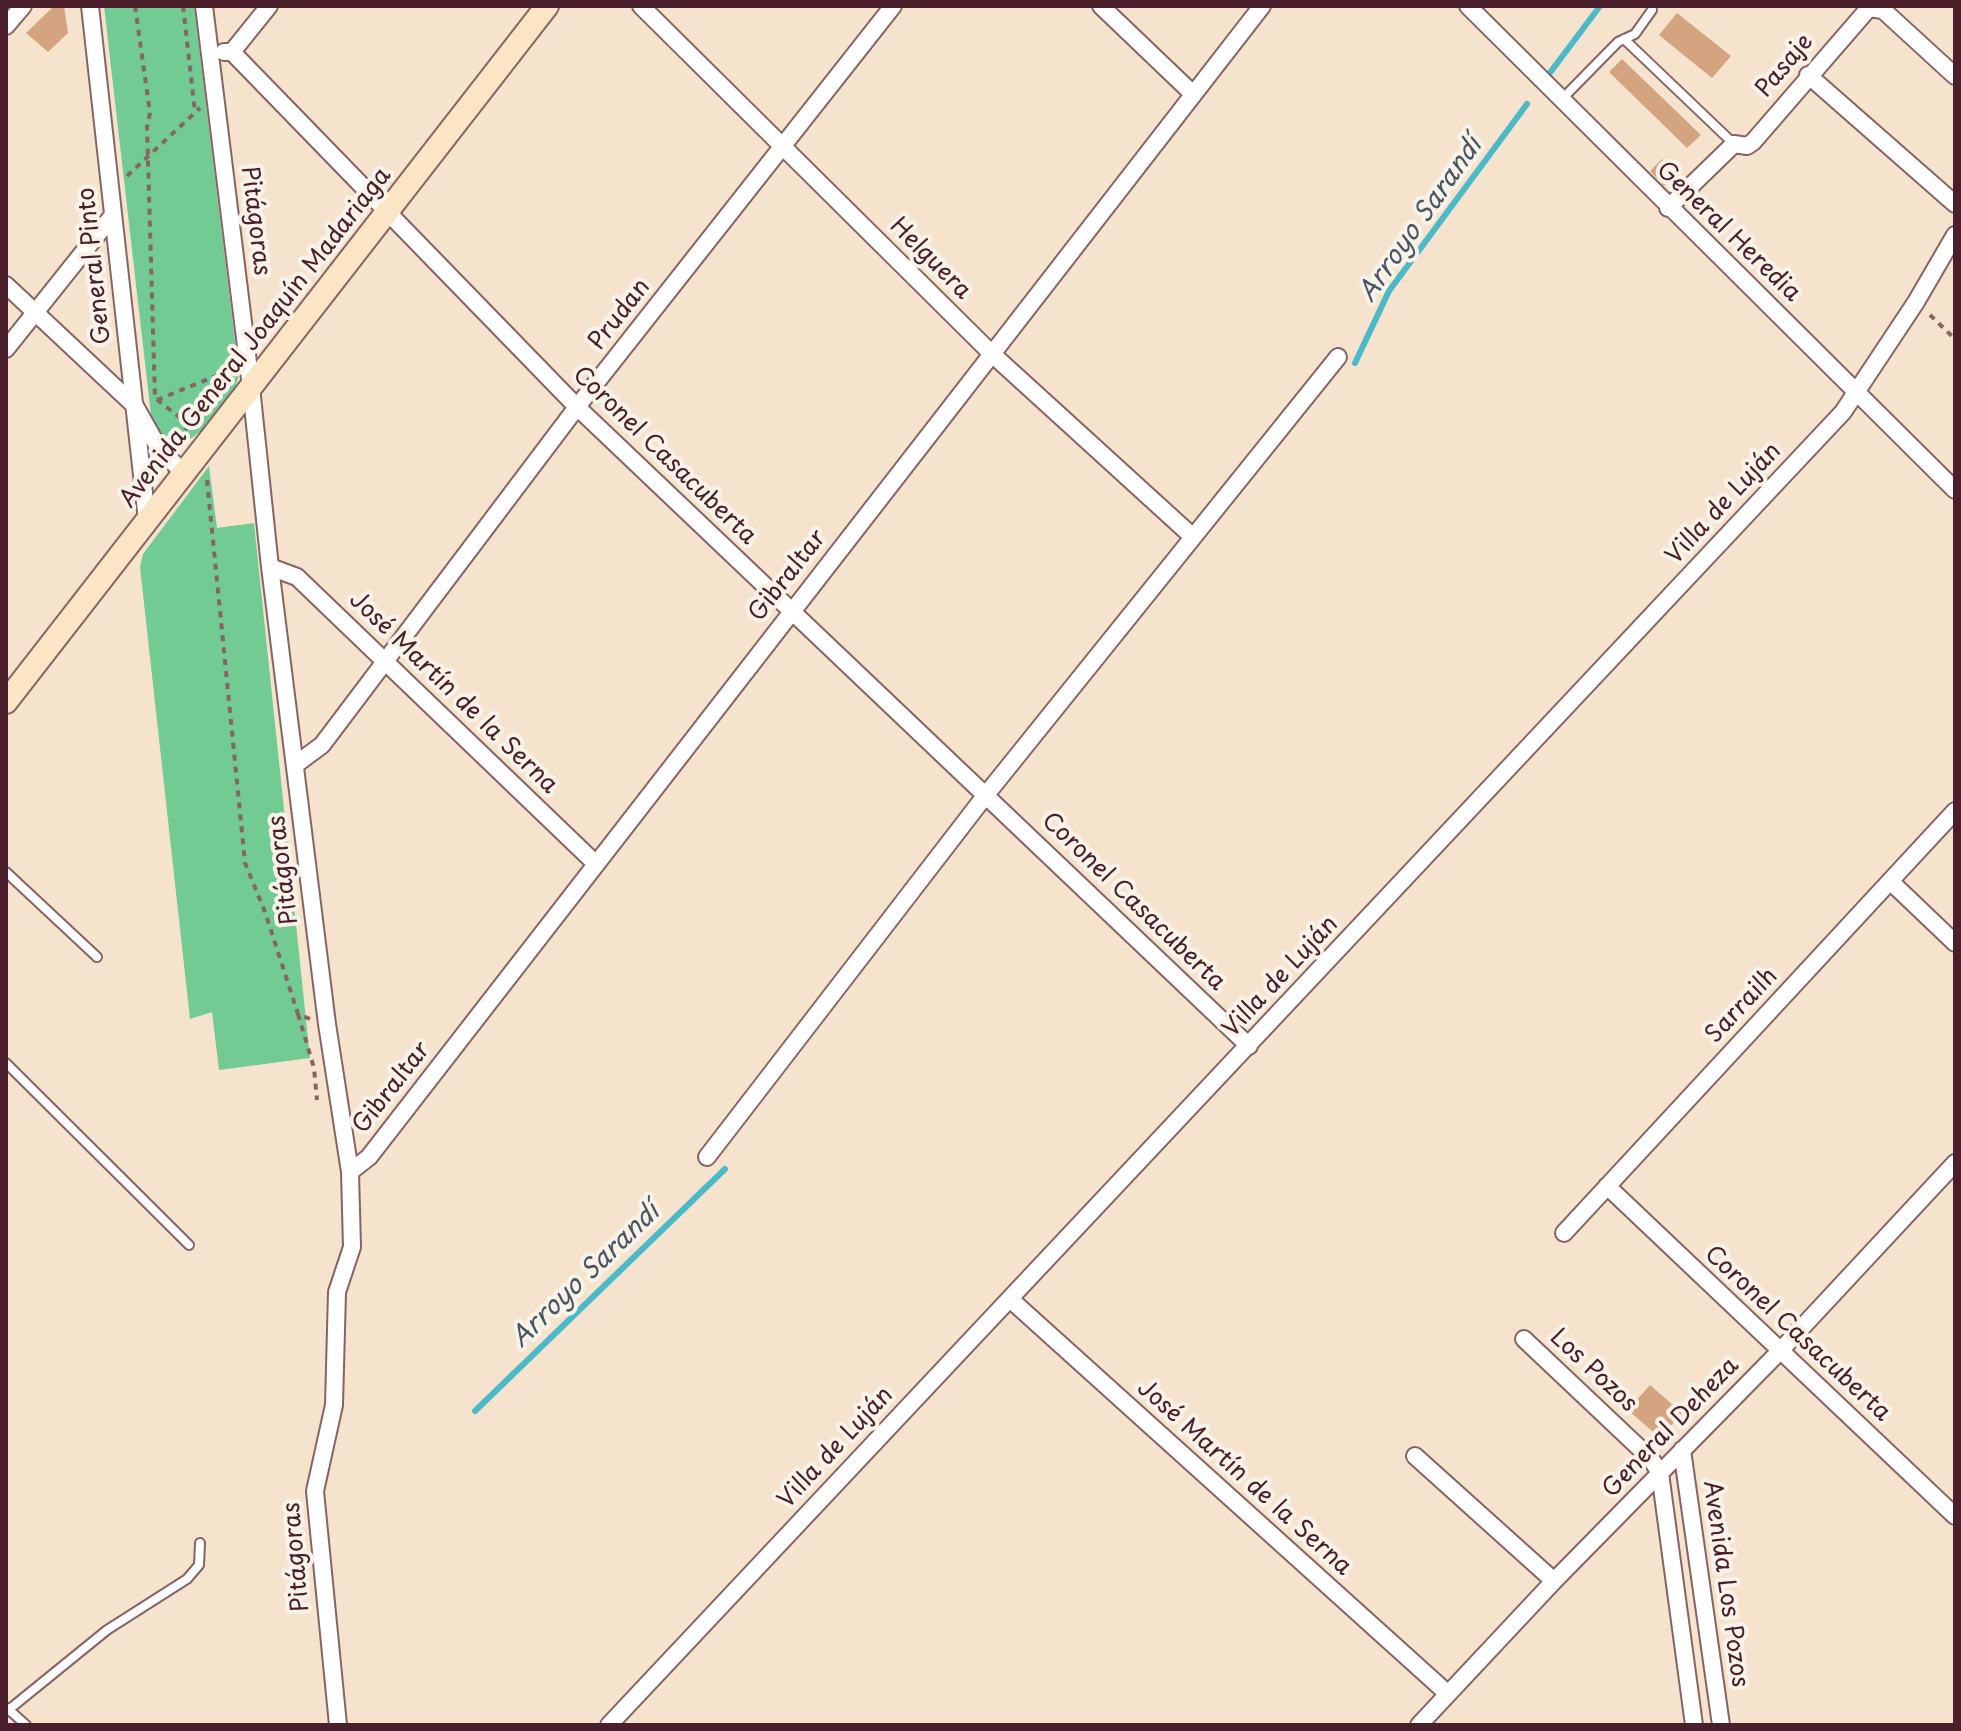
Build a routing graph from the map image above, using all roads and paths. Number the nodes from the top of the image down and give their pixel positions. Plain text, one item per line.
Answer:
1 (23, 6) edge
2 (90, 6) edge
3 (135, 6) edge
4 (183, 6) edge
5 (204, 6) edge
6 (269, 6) edge
7 (547, 6) edge
8 (641, 6) edge
9 (893, 6) edge
10 (1101, 6) edge
11 (1262, 6) edge
12 (1468, 6) edge
13 (1869, 8) edge
14 (1652, 10) dead end
15 (6, 26) edge
16 (1624, 39) junction
17 (210, 52) junction
18 (232, 52) junction
19 (1808, 75) junction
20 (1955, 76) edge
21 (215, 94) junction
22 (1193, 94) junction
23 (1562, 100) junction
24 (195, 112) junction
25 (1734, 144) junction
26 (783, 147) junction
27 (147, 157) junction
28 (111, 191) junction
29 (1955, 204) edge
30 (1668, 208) junction
31 (389, 211) junction
32 (113, 215) junction
33 (1955, 235) edge
34 (6, 285) edge
35 (1916, 302) junction
36 (34, 312) junction
37 (1955, 339) edge
38 (6, 349) edge
39 (991, 353) junction
40 (1338, 357) dead end
41 (248, 363) junction
42 (229, 377) junction
43 (251, 387) junction
44 (1857, 391) junction
45 (157, 400) junction
46 (135, 406) junction
47 (577, 407) junction
48 (188, 424) junction
49 (165, 454) junction
50 (212, 471) dead end
51 (183, 473) junction
52 (1955, 490) edge
53 (147, 520) junction
54 (1193, 537) junction
55 (270, 567) junction
56 (791, 612) junction
57 (386, 659) junction
58 (6, 702) edge
59 (295, 765) junction
60 (985, 796) junction
61 (1955, 811) edge
62 (596, 864) junction
63 (6, 872) edge
64 (1890, 881) junction
65 (1955, 943) edge
66 (97, 957) dead end
67 (298, 1014) junction
68 (327, 1024) junction
69 (1249, 1046) junction
70 (6, 1063) edge
71 (317, 1100) dead end
72 (707, 1157) dead end
73 (1955, 1163) edge
74 (350, 1172) junction
75 (1607, 1186) junction
76 (1564, 1233) dead end
77 (189, 1245) dead end
78 (1010, 1299) junction
79 (1524, 1339) dead end
80 (1780, 1351) junction
81 (1682, 1450) junction
82 (1415, 1456) dead end
83 (1660, 1473) junction
84 (1955, 1516) edge
85 (200, 1543) dead end
86 (1554, 1581) junction
87 (1447, 1693) junction
88 (7, 1710) edge
89 (26, 1725) edge
90 (338, 1725) edge
91 (609, 1725) edge
92 (1419, 1725) edge
93 (1694, 1725) edge
94 (1721, 1725) edge

1 - 15 street
2 - 28 street, General Pinto
3 - 27 path
4 - 24 path
5 - 17 street, Pitágoras
6 - 18 street
7 - 31 main road, Avenida General Joaquín Madariaga
8 - 26 street, Helguera
9 - 26 street, Prudan
10 - 22 street
11 - 22 street, Gibraltar
12 - 23 street, General Heredia
13 - 19 street, Pasaje
13 - 20 street
14 - 16 lane
16 - 23 lane
16 - 25 lane
17 - 18 street
17 - 21 street, Pitágoras
18 - 31 street, Coronel Casacuberta
19 - 25 street, Pasaje
19 - 29 street
21 - 24 path
21 - 41 street, Pitágoras
22 - 39 street, Gibraltar
23 - 30 street, General Heredia
24 - 27 path
25 - 30 street, Pasaje
26 - 39 street, Helguera
26 - 47 street, Prudan
27 - 28 path
27 - 45 path
28 - 32 street, General Pinto
30 - 44 street, General Heredia
31 - 43 main road, Avenida General Joaquín Madariaga
31 - 47 street, Coronel Casacuberta
32 - 36 street
32 - 46 street, General Pinto
33 - 35 street, Villa de Luján
34 - 36 street
35 - 37 path
35 - 44 street, Villa de Luján
36 - 38 street
36 - 46 street
39 - 54 street, Helguera
39 - 56 street, Gibraltar
40 - 54 street
41 - 42 path
41 - 43 street, Pitágoras
42 - 45 path
42 - 48 path
43 - 51 main road, Avenida General Joaquín Madariaga
43 - 55 street, Pitágoras
44 - 52 street, General Heredia
44 - 69 street, Villa de Luján
45 - 48 path
46 - 49 street
46 - 53 street, General Pinto
47 - 56 street, Coronel Casacuberta
47 - 57 street, Prudan
48 - 49 path
49 - 51 street
50 - 67 path
51 - 53 main road, Avenida General Joaquín Madariaga
53 - 58 main road, Avenida General Joaquín Madariaga
54 - 60 street
55 - 57 street, José Martín de la Serna
55 - 59 street, Pitágoras
56 - 60 street, Coronel Casacuberta
56 - 62 street, Gibraltar
57 - 59 street, Prudan
57 - 62 street, José Martín de la Serna
59 - 68 street, Pitágoras
60 - 69 street, Coronel Casacuberta
60 - 72 street
61 - 64 street, Sarrailh
62 - 74 street, Gibraltar
63 - 66 lane
64 - 65 street
64 - 75 street, Sarrailh
67 - 68 path
67 - 71 path
68 - 74 street, Pitágoras
69 - 78 street, Villa de Luján
70 - 77 lane
73 - 80 street, General Deheza
74 - 90 street, Pitágoras
75 - 76 street, Sarrailh
75 - 80 street, Coronel Casacuberta
78 - 87 street, José Martín de la Serna
78 - 91 street, Villa de Luján
79 - 83 street, Los Pozos
80 - 81 street, General Deheza
80 - 84 street, Coronel Casacuberta
81 - 83 street, General Deheza
81 - 94 street, Avenida Los Pozos
82 - 86 street
83 - 86 street, General Deheza
83 - 93 street, Avenida Los Pozos
85 - 88 lane
86 - 87 street, General Deheza
87 - 92 street, General Deheza
88 - 89 lane

